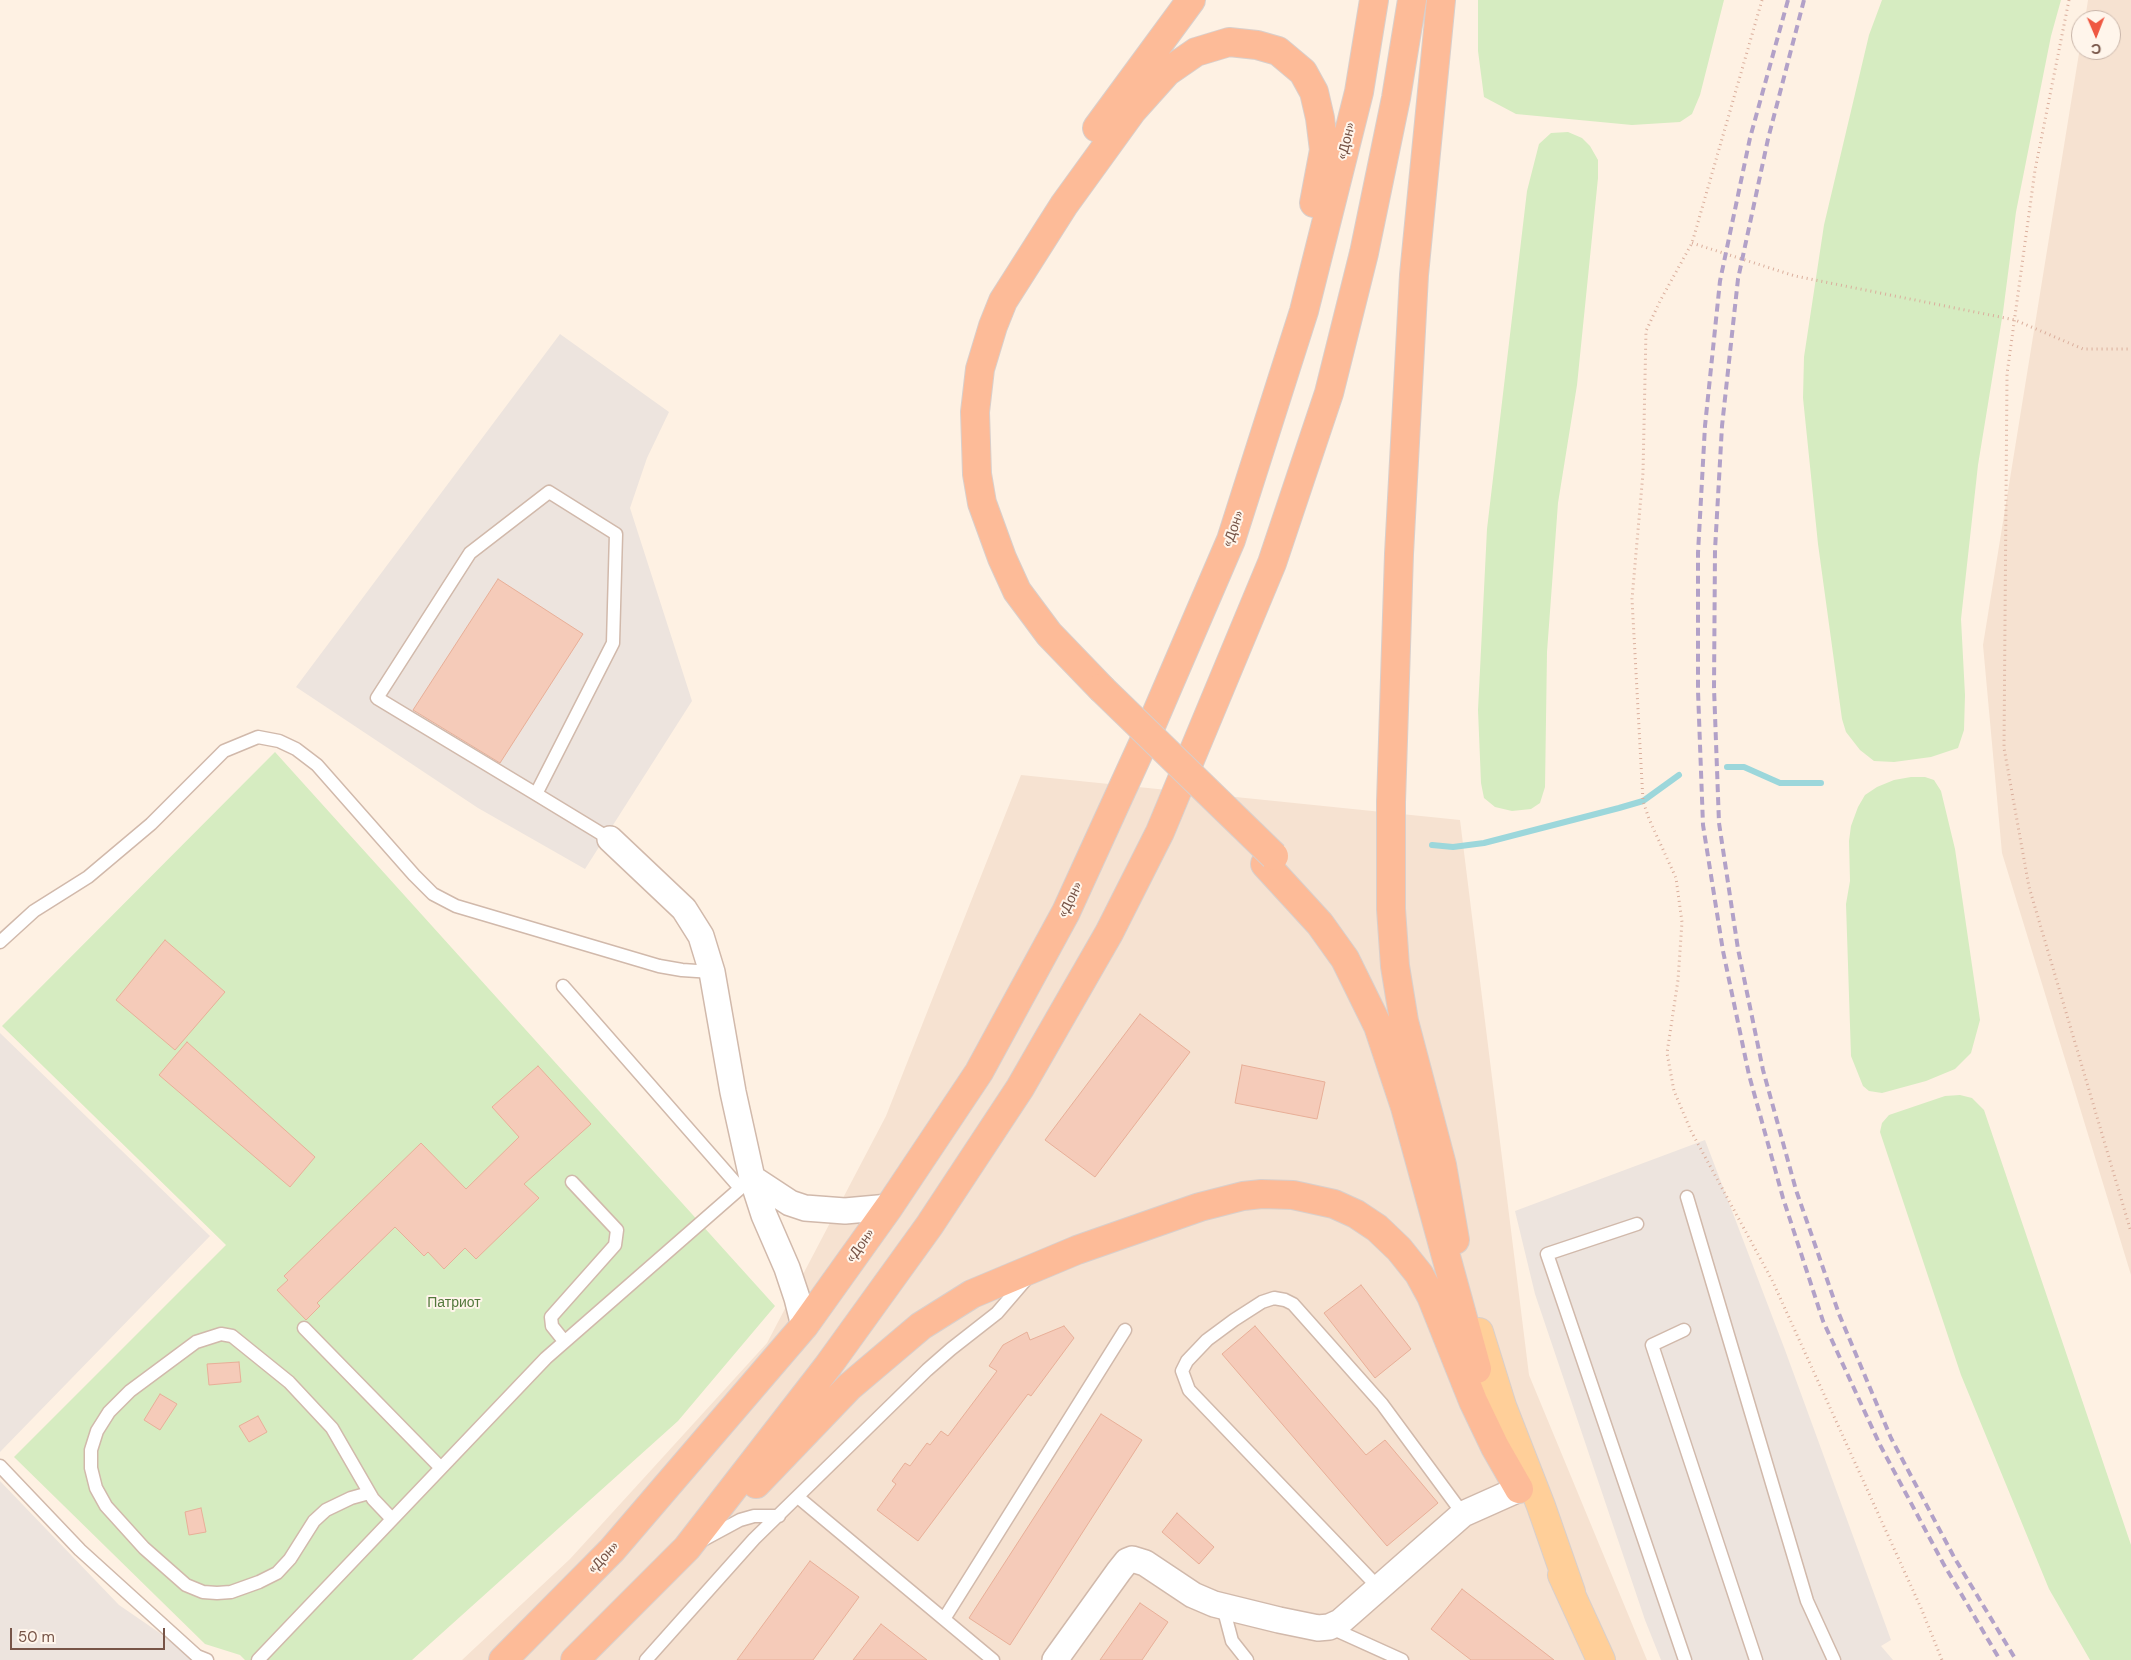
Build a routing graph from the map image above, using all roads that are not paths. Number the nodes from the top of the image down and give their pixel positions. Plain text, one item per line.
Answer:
1 (1191, 0) edge
2 (1374, 0) edge
3 (1412, 0) edge
4 (1441, 0) edge
5 (1304, 311) junction
6 (1097, 693) junction
7 (536, 794) junction
8 (610, 839) joint
9 (1269, 860) junction
10 (0, 942) edge
11 (712, 972) junction
12 (563, 986) dead end
13 (572, 1182) dead end
14 (746, 1183) junction
15 (1687, 1197) dead end
16 (889, 1207) junction
17 (1637, 1224) dead end
18 (1455, 1240) junction
19 (1037, 1265) junction
20 (804, 1326) junction
21 (304, 1328) dead end
22 (1125, 1330) dead end
23 (1684, 1330) dead end
24 (564, 1341) junction
25 (0, 1466) edge
26 (441, 1468) junction
27 (1526, 1487) junction
28 (370, 1493) junction
29 (798, 1498) junction
30 (1463, 1514) junction
31 (779, 1516) junction
32 (392, 1520) junction
33 (687, 1548) junction
34 (1379, 1588) junction
35 (1223, 1607) junction
36 (944, 1619) junction
37 (1329, 1627) junction
38 (206, 1660) edge
39 (258, 1660) edge
40 (503, 1660) edge
41 (575, 1660) edge
42 (646, 1660) edge
43 (993, 1660) edge
44 (1055, 1660) edge
45 (1247, 1660) edge
46 (1402, 1660) edge
47 (1601, 1660) edge
48 (1685, 1660) edge
49 (1756, 1660) edge
50 (1834, 1660) edge

1 - 6 highway
2 - 5 highway, «Дон»
3 - 33 highway
4 - 18 highway
5 - 6 highway
5 - 16 highway, «Дон»
6 - 9 highway
7 - 7 lane
7 - 8 lane
8 - 11 street
9 - 18 highway
9 - 27 highway
10 - 11 lane
11 - 14 street
12 - 14 lane
13 - 24 lane
14 - 16 street
14 - 20 street
14 - 24 lane
15 - 50 lane
16 - 20 highway, «Дон»
17 - 48 lane
18 - 27 main road
19 - 27 highway
19 - 29 lane
19 - 33 highway
20 - 40 highway, «Дон»
21 - 26 lane
22 - 36 lane
23 - 49 lane
24 - 26 lane
25 - 38 lane
26 - 32 lane
27 - 30 street
27 - 47 main road
28 - 28 lane
28 - 32 lane
29 - 31 lane
29 - 36 lane
30 - 34 street
30 - 34 lane
31 - 33 lane
31 - 42 lane
32 - 39 lane
33 - 41 highway
34 - 37 street
35 - 37 street
35 - 44 street
35 - 45 lane
36 - 43 lane
37 - 46 lane

